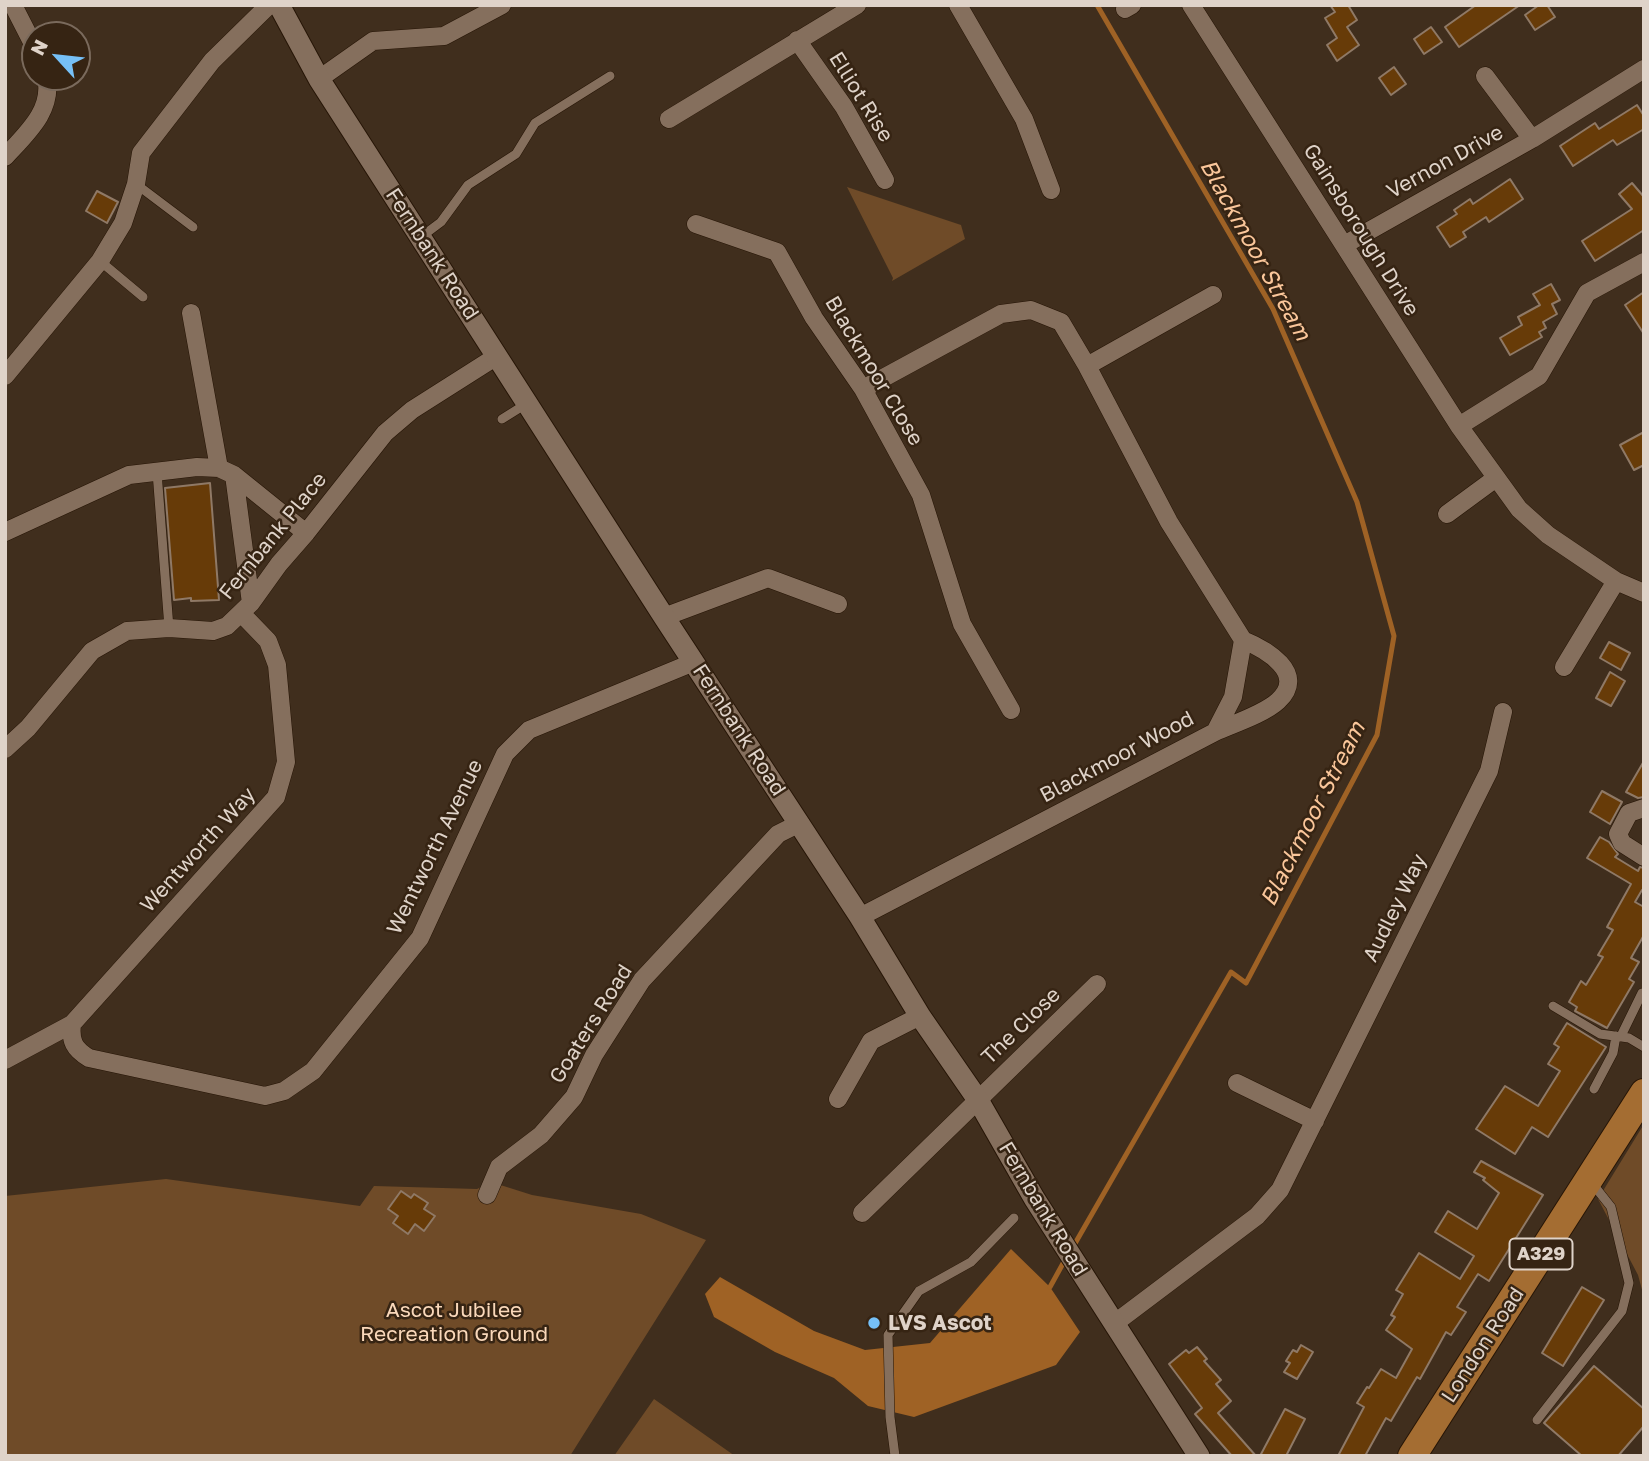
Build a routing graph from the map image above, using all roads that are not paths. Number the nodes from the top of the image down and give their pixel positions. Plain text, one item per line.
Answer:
1 (13, 5) edge
2 (269, 5) edge
3 (279, 5) edge
4 (502, 5) edge
5 (857, 5) edge
6 (958, 5) edge
7 (1191, 5) edge
8 (21, 21) edge
9 (797, 40) junction
10 (1644, 69) edge
11 (610, 76) dead end
12 (1485, 76) dead end
13 (320, 79) junction
14 (49, 91) edge
15 (669, 119) dead end
16 (1532, 139) junction
17 (5, 157) edge
18 (885, 180) dead end
19 (136, 184) junction
20 (1051, 190) dead end
21 (696, 224) dead end
22 (193, 227) dead end
23 (421, 237) junction
24 (1343, 245) junction
25 (100, 261) junction
26 (1644, 262) edge
27 (1213, 295) dead end
28 (143, 297) dead end
29 (191, 313) dead end
30 (498, 356) junction
31 (1087, 366) junction
32 (5, 376) edge
33 (863, 389) junction
34 (528, 403) junction
35 (502, 419) dead end
36 (1459, 426) junction
37 (226, 471) junction
38 (157, 472) junction
39 (1496, 478) junction
40 (1447, 514) dead end
41 (5, 532) edge
42 (306, 533) junction
43 (1616, 581) junction
44 (1644, 593) edge
45 (838, 604) dead end
46 (246, 608) junction
47 (664, 617) junction
48 (169, 628) junction
49 (1243, 640) junction
50 (694, 662) junction
51 (1564, 667) dead end
52 (1011, 710) dead end
53 (1503, 712) dead end
54 (1215, 732) junction
55 (5, 749) edge
56 (1644, 808) edge
57 (800, 823) junction
58 (1644, 857) edge
59 (860, 917) junction
60 (1097, 984) dead end
61 (1643, 993) edge
62 (1553, 1006) dead end
63 (920, 1016) junction
64 (72, 1024) junction
65 (1618, 1037) junction
66 (1644, 1047) edge
67 (5, 1060) edge
68 (1237, 1083) dead end
69 (1594, 1089) dead end
70 (1644, 1094) edge
71 (838, 1099) dead end
72 (978, 1100) junction
73 (1315, 1121) junction
74 (1588, 1178) junction
75 (487, 1195) dead end
76 (862, 1213) dead end
77 (1014, 1218) dead end
78 (1115, 1323) junction
79 (1537, 1420) dead end
80 (895, 1456) edge
81 (1199, 1456) edge
82 (1412, 1456) edge

1 - 8 street
2 - 19 street
3 - 13 street, Fernbank Road
4 - 13 street
5 - 9 street, Elliot Rise
6 - 20 street
7 - 24 street, Gainsborough Drive
9 - 15 street, Elliot Rise
9 - 18 street, Elliot Rise
10 - 16 street, Vernon Drive
11 - 23 lane
12 - 16 street, Vernon Drive
13 - 23 street, Fernbank Road
14 - 17 street
16 - 24 street, Vernon Drive
19 - 22 lane
19 - 25 street
21 - 33 street, Blackmoor Close
23 - 30 street, Fernbank Road
24 - 36 street, Gainsborough Drive
25 - 28 lane
25 - 32 street
26 - 36 street
27 - 31 street
29 - 37 street
30 - 34 street, Fernbank Road
30 - 42 street, Fernbank Place
31 - 33 street
31 - 49 street
33 - 52 street, Blackmoor Close
34 - 35 lane
34 - 47 street, Fernbank Road
36 - 39 street, Gainsborough Drive
37 - 38 street
37 - 42 street
37 - 46 street
38 - 41 street
38 - 48 lane
39 - 40 street
39 - 43 street, Gainsborough Drive
42 - 46 street, Fernbank Place
43 - 44 street, Gainsborough Drive
43 - 51 street
45 - 47 street
46 - 48 street, Fernbank Place
46 - 64 street, Wentworth Way
47 - 50 street, Fernbank Road
48 - 55 street, Fernbank Place
49 - 54 street, Blackmoor Wood
49 - 54 street
50 - 57 street, Fernbank Road
50 - 64 street, Wentworth Avenue
53 - 73 street, Audley Way
54 - 59 street, Blackmoor Wood
56 - 58 street
57 - 59 street, Fernbank Road
57 - 75 street, Goaters Road
59 - 63 street, Fernbank Road
60 - 72 street, The Close
61 - 65 lane
62 - 65 lane
63 - 71 street
63 - 72 street, Fernbank Road
64 - 67 street, Wentworth Way
65 - 66 lane
65 - 69 lane
68 - 73 street
70 - 74 main road, London Road / A329
72 - 76 street, The Close
72 - 78 street, Fernbank Road
73 - 78 street, Audley Way
74 - 79 lane
74 - 82 main road, London Road / A329
77 - 80 lane
78 - 81 street, Fernbank Road

